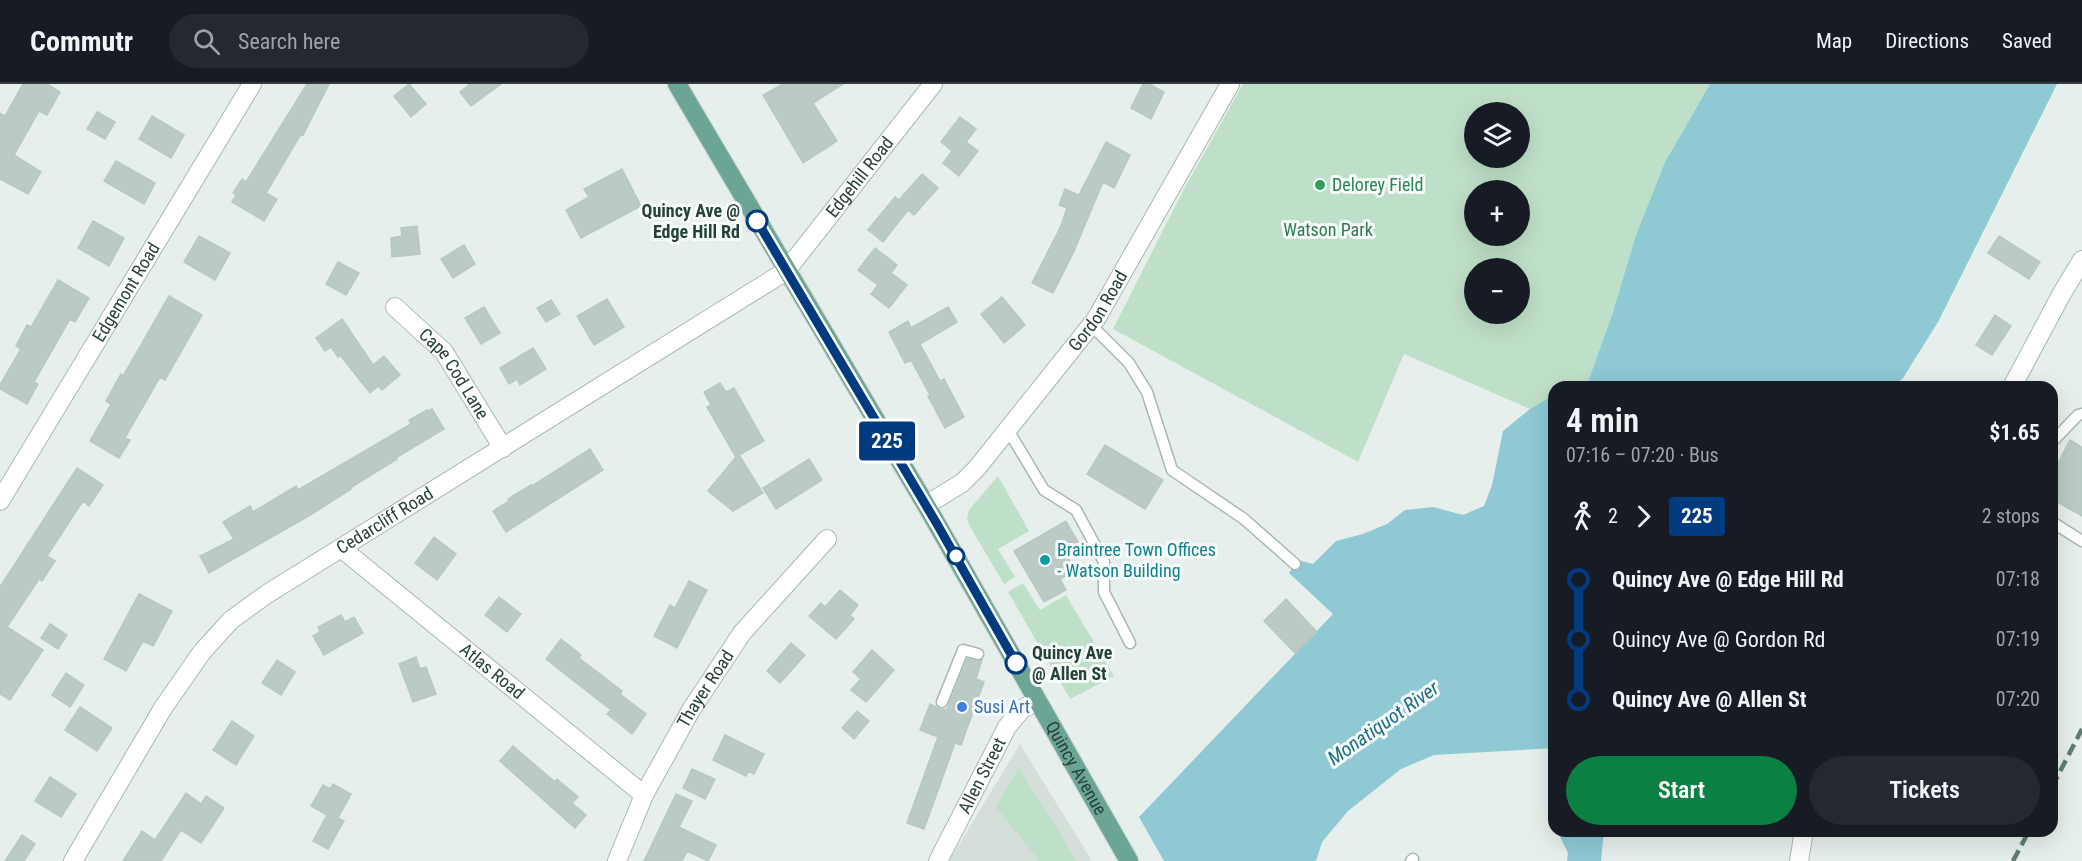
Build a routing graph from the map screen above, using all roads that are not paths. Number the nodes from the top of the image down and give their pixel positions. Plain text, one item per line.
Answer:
1 (252, 84) edge
2 (676, 84) edge
3 (933, 84) edge
4 (1230, 84) edge
5 (2082, 260) edge
6 (786, 271) junction
7 (395, 307) dead end
8 (1091, 325) junction
9 (2015, 381) edge
10 (2082, 414) edge
11 (1008, 430) junction
12 (2058, 436) edge
13 (503, 448) junction
14 (0, 501) edge
15 (926, 505) junction
16 (2058, 526) edge
17 (827, 539) dead end
18 (2082, 541) edge
19 (341, 548) junction
20 (1295, 564) dead end
21 (1130, 643) dead end
22 (978, 654) dead end
23 (1037, 700) junction
24 (942, 702) dead end
25 (644, 795) junction
26 (1803, 837) edge
27 (73, 861) edge
28 (617, 861) edge
29 (938, 861) edge
30 (1130, 861) edge
31 (1799, 861) edge

1 - 14 street, Edgemont Road
2 - 6 main road, Quincy Avenue
3 - 6 street, Edgehill Road
4 - 8 street, Gordon Road
5 - 9 street
6 - 13 street, Cedarcliff Road
6 - 15 main road, Quincy Avenue
7 - 13 street, Cape Cod Lane
8 - 11 street, Gordon Road
8 - 20 lane
10 - 12 lane
11 - 15 street, Gordon Road
11 - 21 lane
13 - 19 street, Cedarcliff Road
15 - 23 main road, Quincy Avenue
16 - 18 lane
17 - 25 street, Thayer Road
19 - 25 street, Atlas Road
19 - 27 street, Cedarcliff Road
22 - 24 lane
23 - 29 street, Allen Street
23 - 30 main road, Quincy Avenue
25 - 28 street, Thayer Road
26 - 31 street

